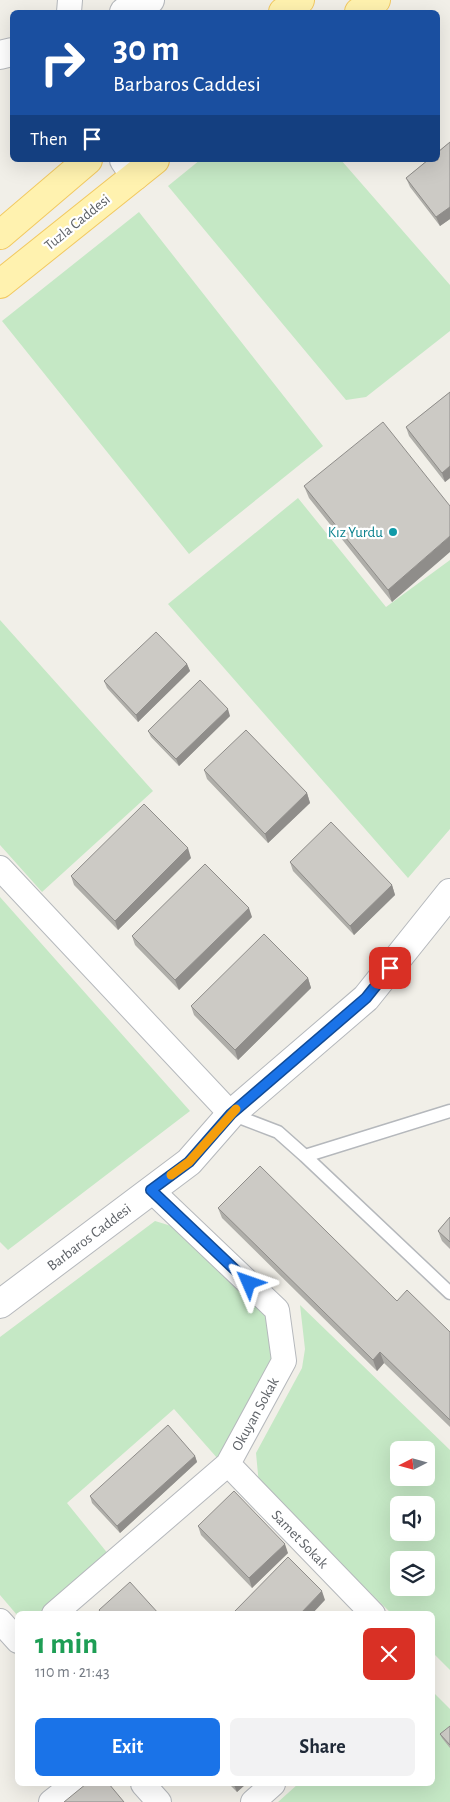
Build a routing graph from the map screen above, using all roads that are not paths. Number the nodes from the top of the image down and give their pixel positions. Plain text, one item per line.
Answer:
1 (150, 0) edge
2 (300, 0) edge
3 (376, 0) edge
4 (128, 10) edge
5 (285, 10) edge
6 (362, 10) edge
7 (86, 162) edge
8 (138, 165) edge
9 (0, 235) edge
10 (0, 284) edge
11 (0, 868) edge
12 (450, 893) edge
13 (450, 1111) edge
14 (231, 1114) junction
15 (305, 1156) junction
16 (151, 1190) junction
17 (450, 1293) edge
18 (0, 1304) edge
19 (228, 1464) junction
20 (57, 1611) edge
21 (370, 1611) edge
22 (0, 1621) edge
23 (15, 1638) edge
24 (71, 1786) edge
25 (145, 1786) edge
26 (271, 1786) edge
27 (51, 1802) edge
28 (159, 1802) edge
29 (253, 1802) edge

1 - 4 street
2 - 5 main road
3 - 6 main road
7 - 9 main road
8 - 10 main road, Tuzla Caddesi
11 - 14 street
12 - 14 street, Barbaros Caddesi
13 - 15 lane
14 - 15 lane
14 - 16 street, Barbaros Caddesi
15 - 17 lane
16 - 18 street, Barbaros Caddesi
16 - 19 street, Okuyan Sokak
19 - 20 street, Okuyan Sokak
19 - 21 street, Samet Sokak
22 - 23 street
24 - 27 street
25 - 28 street
26 - 29 street

